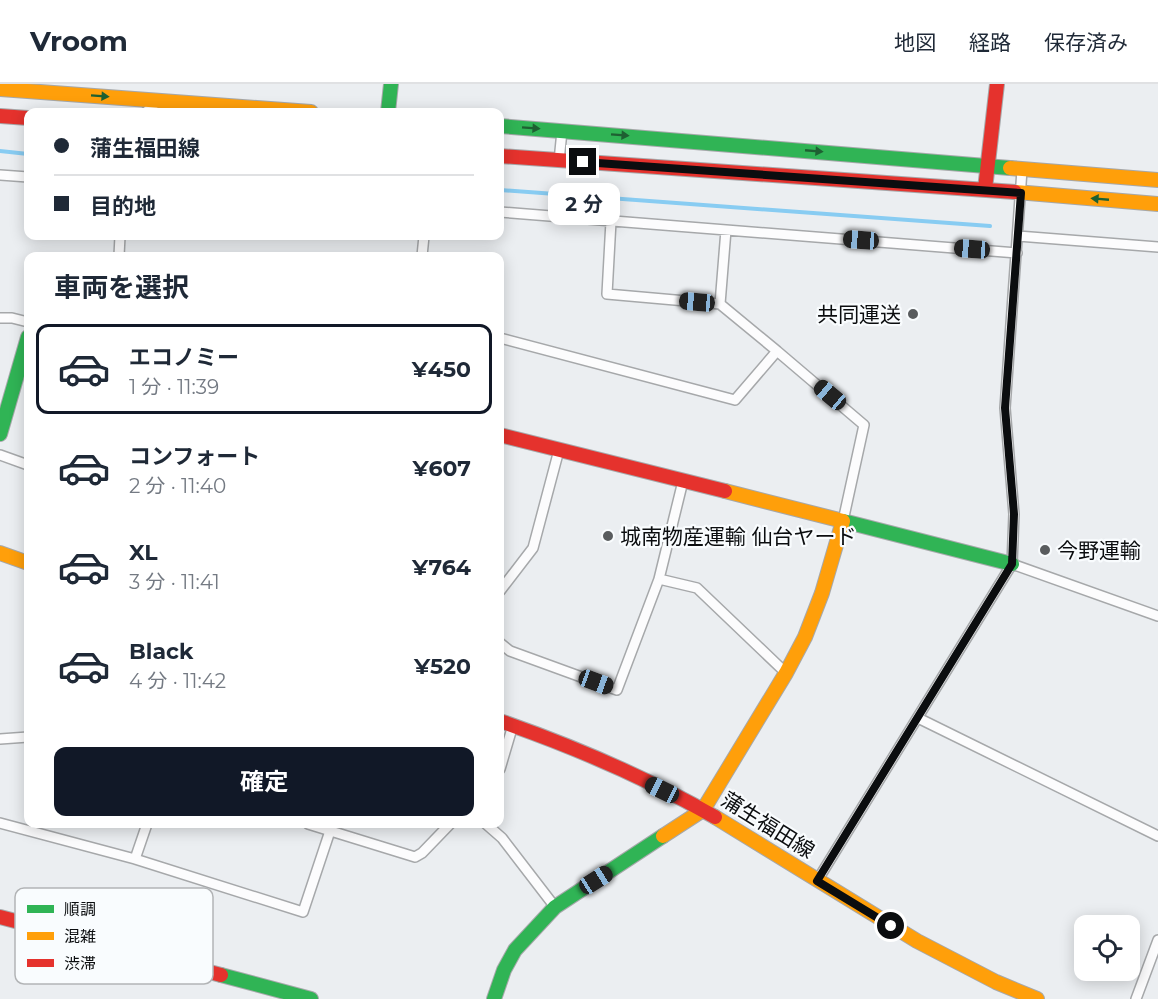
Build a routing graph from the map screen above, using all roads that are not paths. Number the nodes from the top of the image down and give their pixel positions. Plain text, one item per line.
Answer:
1 (391, 84) edge
2 (997, 84) edge
3 (0, 89) edge
4 (159, 100) junction
5 (150, 108) edge
6 (260, 108) edge
7 (388, 108) edge
8 (0, 116) edge
9 (24, 118) edge
10 (504, 126) edge
11 (562, 130) junction
12 (504, 156) edge
13 (560, 161) junction
14 (987, 167) junction
15 (1023, 170) junction
16 (0, 175) edge
17 (24, 177) edge
18 (1158, 180) edge
19 (985, 189) junction
20 (1021, 193) junction
21 (1158, 204) edge
22 (504, 212) edge
23 (611, 221) junction
24 (726, 230) junction
25 (1018, 236) junction
26 (1158, 247) edge
27 (1017, 253) junction
28 (720, 304) junction
29 (0, 318) edge
30 (24, 321) edge
31 (504, 339) edge
32 (24, 351) edge
33 (777, 351) junction
34 (0, 434) edge
35 (504, 436) edge
36 (559, 450) junction
37 (0, 455) edge
38 (24, 464) edge
39 (683, 481) junction
40 (843, 520) junction
41 (0, 553) edge
42 (24, 562) edge
43 (1012, 564) junction
44 (660, 579) junction
45 (504, 586) edge
46 (1158, 616) edge
47 (504, 646) edge
48 (786, 673) junction
49 (918, 718) junction
50 (506, 723) edge
51 (24, 737) edge
52 (504, 738) edge
53 (0, 740) edge
54 (703, 810) junction
55 (0, 823) edge
56 (146, 828) edge
57 (321, 828) edge
58 (446, 828) edge
59 (491, 828) edge
60 (330, 831) junction
61 (1158, 836) edge
62 (135, 859) junction
63 (817, 881) junction
64 (555, 907) junction
65 (0, 917) edge
66 (15, 921) edge
67 (1158, 940) edge
68 (213, 973) edge
69 (311, 999) edge
70 (494, 999) edge
71 (1037, 999) edge
72 (1136, 999) edge

1 - 7 street
2 - 14 street
3 -> 4 street
4 - 5 street
4 - 6 street
8 - 9 street
10 -> 11 street
11 - 13 street
11 -> 14 street
12 - 13 street
13 - 19 street
14 - 15 street
14 - 19 street
15 - 18 street
15 - 20 street
16 - 17 street
19 - 20 street
21 -> 20 street
20 - 25 street
22 - 23 street
23 - 24 street
23 - 28 street
24 - 27 street
24 - 28 street
25 - 26 street
25 - 27 street
27 - 43 street
28 - 33 street
29 - 30 street
31 - 33 street
32 - 34 street
33 - 40 street
35 - 36 street
36 - 39 street
36 - 45 street
37 - 38 street
39 - 40 street
39 - 44 street
40 - 43 street
40 - 48 street
41 - 42 street
43 - 46 street
43 - 49 street
44 - 47 street
44 - 48 street
48 - 54 street
49 - 61 street
49 - 63 street
50 - 52 street
50 - 54 street, 蒲生福田線
51 - 53 street
54 - 63 street, 蒲生福田線
54 - 64 street
55 - 62 street
56 - 62 street
57 - 60 street
58 - 60 street
59 - 64 street
60 - 62 street
63 - 71 street, 蒲生福田線
64 - 70 street
65 - 66 street
67 - 72 street
68 - 69 street

